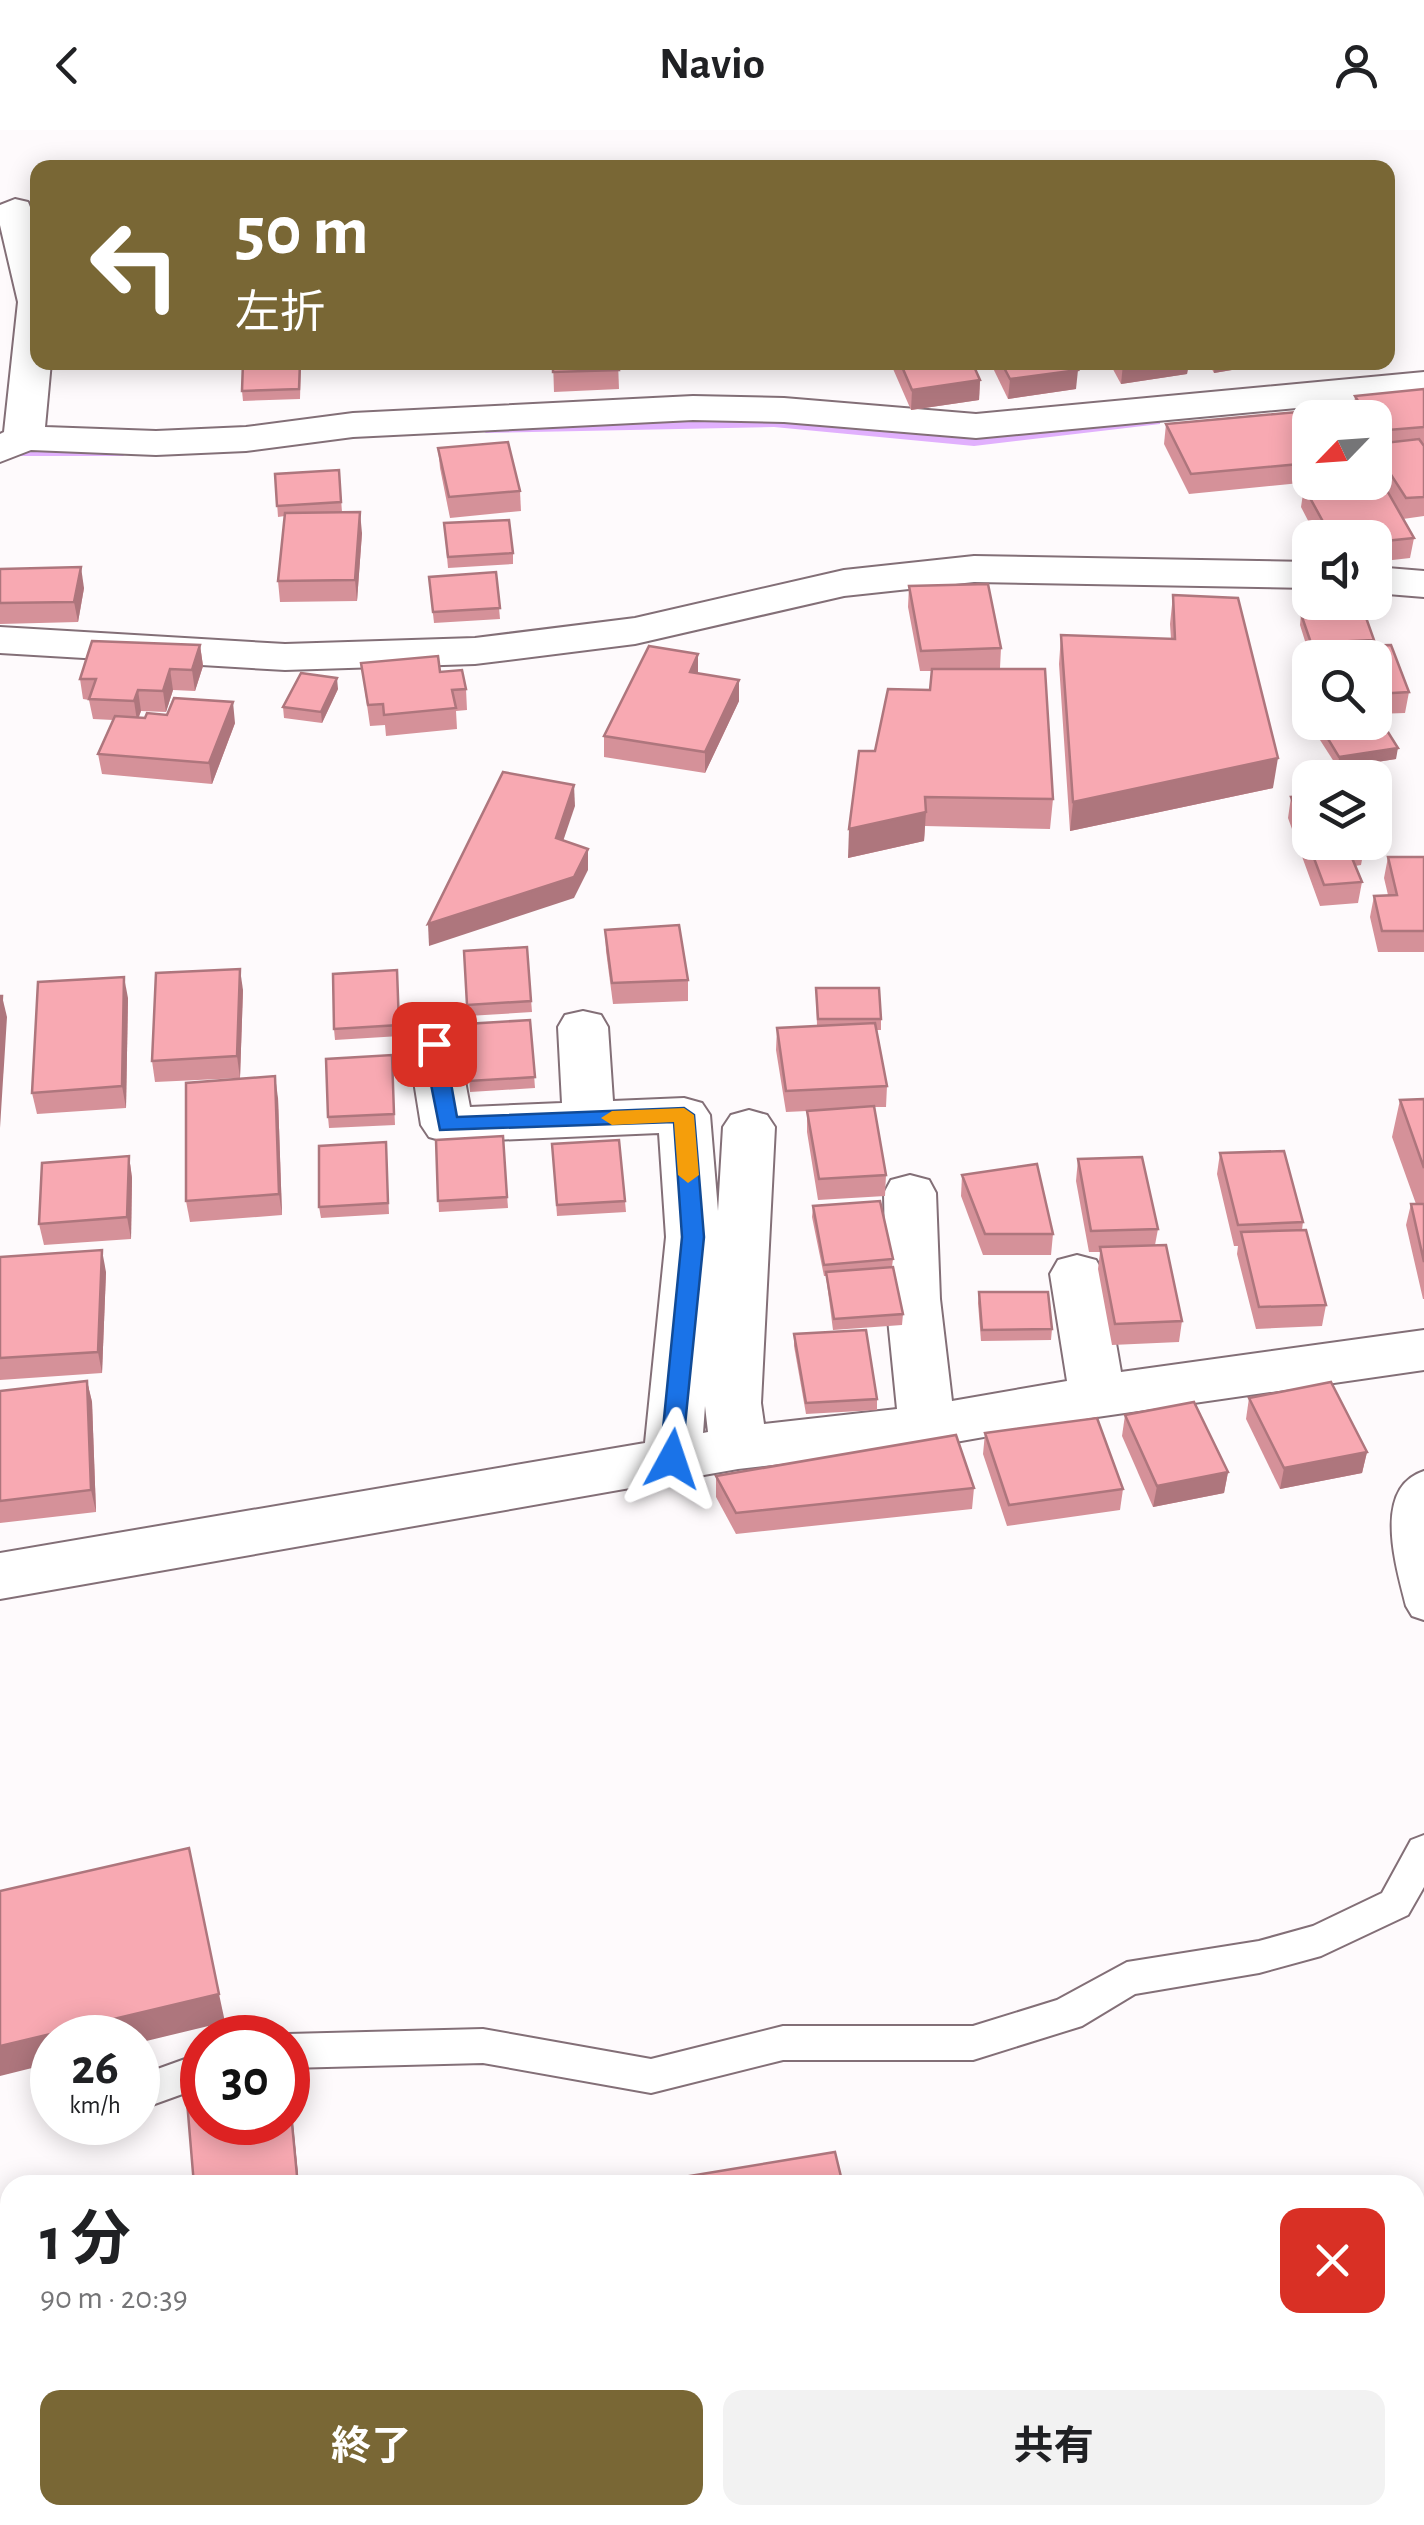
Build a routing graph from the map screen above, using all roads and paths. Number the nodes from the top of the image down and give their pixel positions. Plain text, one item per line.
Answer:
1 (15, 210) dead end
2 (30, 273) edge
3 (30, 342) edge
4 (1424, 384) edge
5 (12, 444) edge
6 (1292, 575) edge
7 (1392, 581) edge
8 (1424, 584) edge
9 (0, 640) edge
10 (583, 1027) dead end
11 (434, 1044) dead end
12 (589, 1119) junction
13 (749, 1127) dead end
14 (910, 1193) dead end
15 (1077, 1274) dead end
16 (1424, 1350) edge
17 (1098, 1396) junction
18 (927, 1426) junction
19 (738, 1448) junction
20 (672, 1459) junction
21 (1424, 1484) edge
22 (0, 1576) edge
23 (1424, 1606) edge
24 (1424, 1851) edge
25 (310, 2050) edge

1 - 2 street
3 - 5 street
4 - 5 street
6 - 9 street
7 - 8 street
10 - 12 street
11 - 12 street
12 - 20 street
13 - 19 street
14 - 18 street
15 - 17 street
16 - 17 street
17 - 18 street
18 - 19 street
19 - 20 street
20 - 22 street
21 - 23 lane
24 - 25 lane

